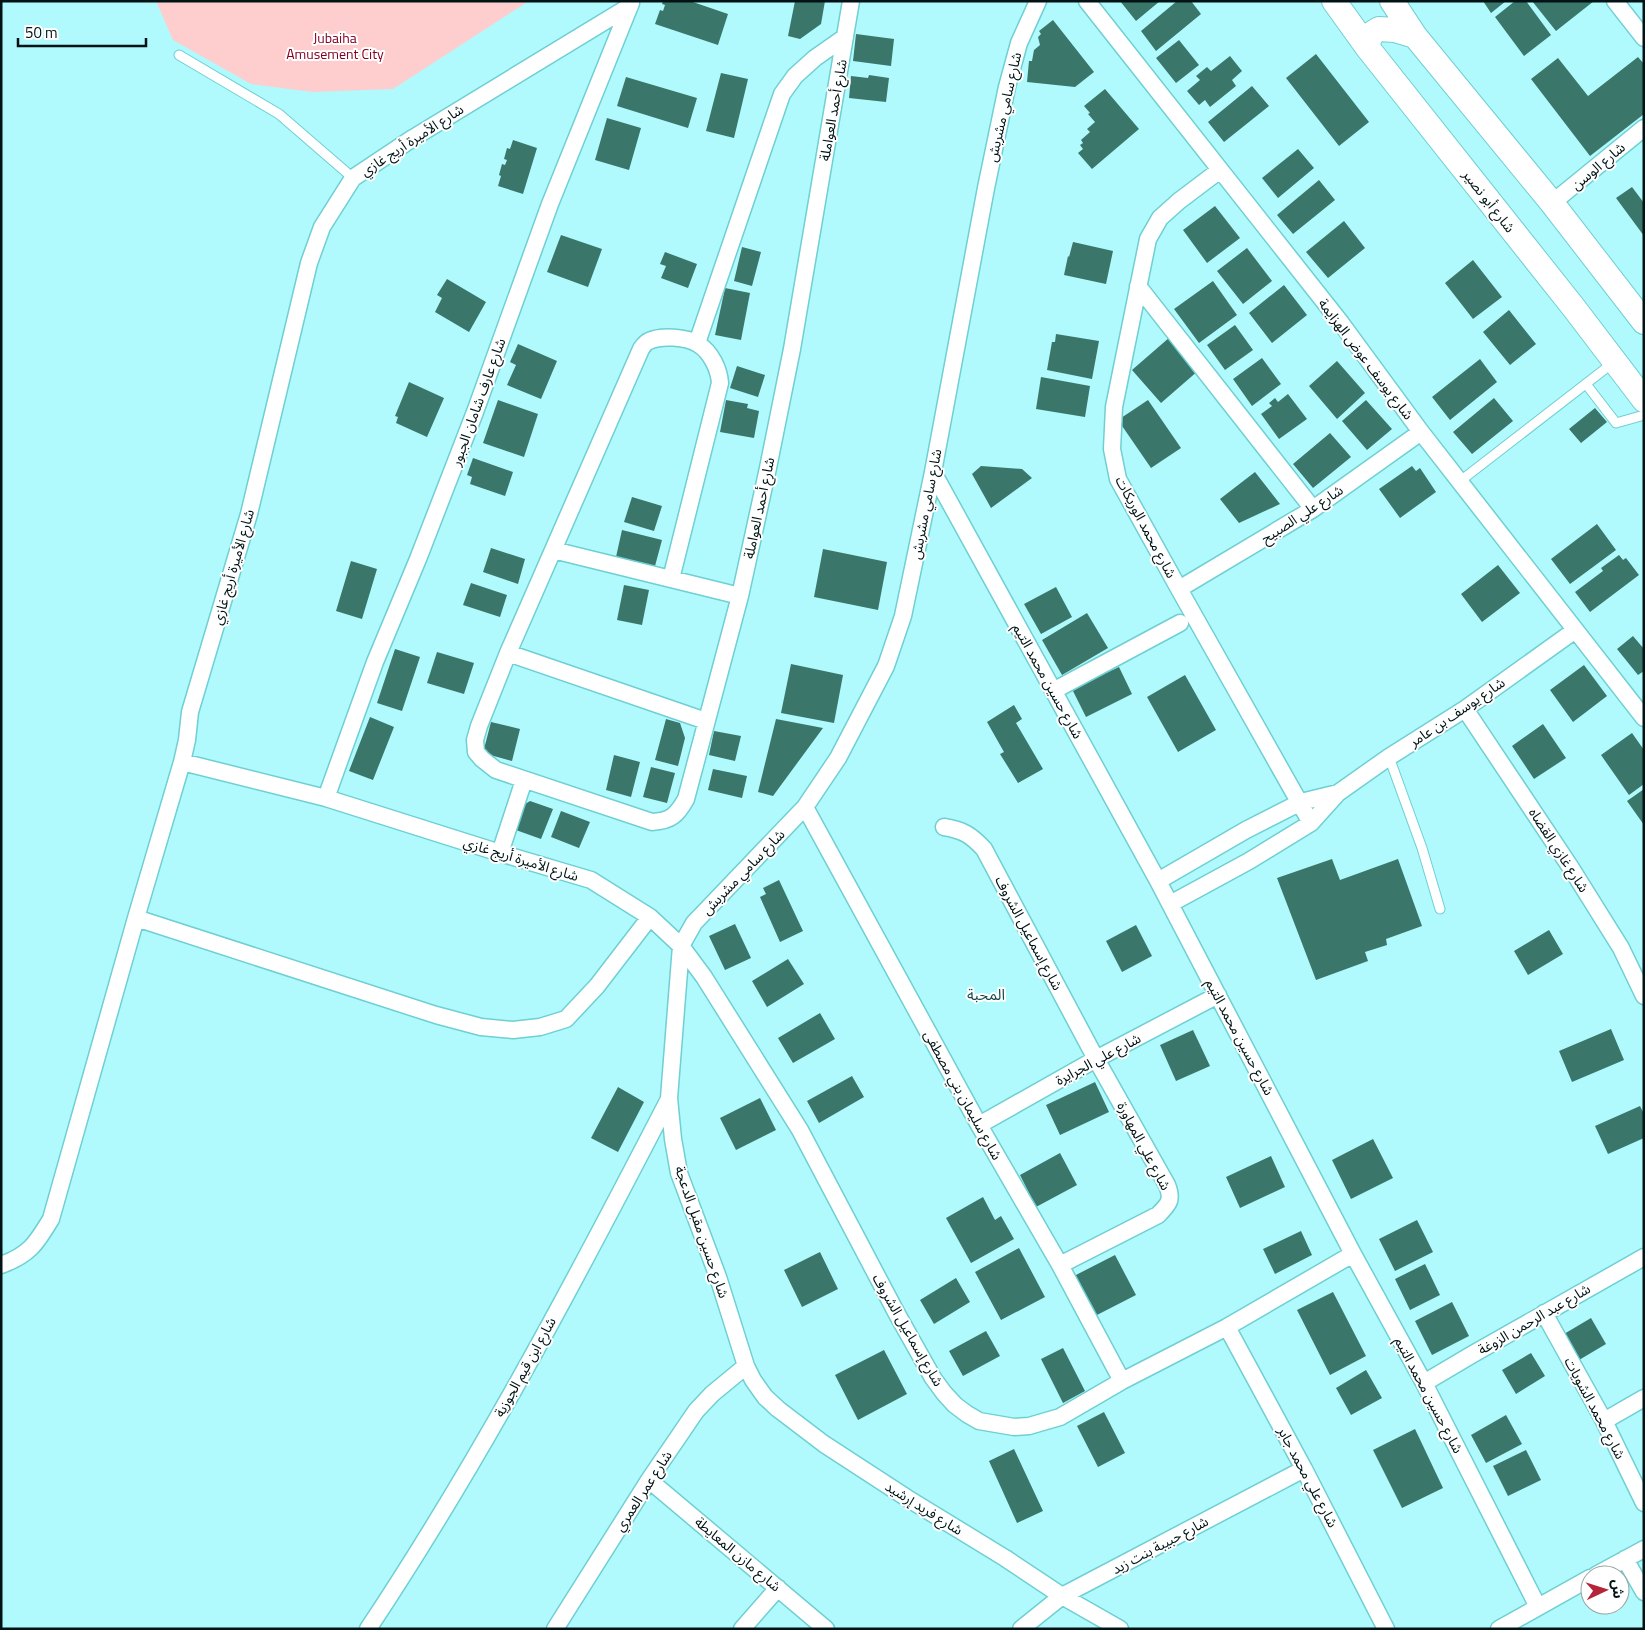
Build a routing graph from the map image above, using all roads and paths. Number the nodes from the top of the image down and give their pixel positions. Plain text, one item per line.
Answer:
1 (852, 1) edge
2 (1038, 1) edge
3 (1087, 1) edge
4 (1334, 1) edge
5 (1392, 1) edge
6 (1615, 1) edge
7 (631, 4) edge
8 (1415, 36) junction
9 (845, 37) junction
10 (1644, 38) edge
11 (1367, 47) junction
12 (179, 55) dead end
13 (1644, 128) edge
14 (1220, 170) junction
15 (353, 178) junction
16 (1552, 203) junction
17 (1138, 286) junction
18 (1644, 322) edge
19 (697, 343) junction
20 (1614, 362) junction
21 (1586, 384) junction
22 (1644, 400) edge
23 (1644, 415) edge
24 (1421, 432) junction
25 (933, 472) junction
26 (1459, 482) junction
27 (1313, 509) junction
28 (553, 550) junction
29 (671, 579) junction
30 (1179, 589) junction
31 (740, 596) junction
32 (1180, 623) dead end
33 (1574, 631) junction
34 (508, 653) junction
35 (1053, 691) junction
36 (1465, 709) junction
37 (1644, 718) edge
38 (706, 721) junction
39 (1388, 757) junction
40 (182, 762) junction
41 (524, 780) junction
42 (1338, 793) junction
43 (326, 798) junction
44 (1301, 802) junction
45 (805, 807) junction
46 (1311, 823) junction
47 (944, 828) dead end
48 (500, 853) junction
49 (1158, 881) junction
50 (1170, 904) junction
51 (1440, 909) dead end
52 (650, 917) junction
53 (136, 918) junction
54 (682, 946) junction
55 (1218, 996) junction
56 (1644, 996) edge
57 (1096, 1059) junction
58 (670, 1098) junction
59 (979, 1125) junction
60 (1353, 1254) junction
61 (1644, 1257) edge
62 (1, 1265) edge
63 (1060, 1265) junction
64 (1544, 1313) junction
65 (1228, 1327) junction
66 (746, 1366) junction
67 (1122, 1381) junction
68 (1424, 1383) junction
69 (1644, 1398) edge
70 (1604, 1422) junction
71 (1304, 1469) junction
72 (649, 1480) junction
73 (1644, 1503) edge
74 (1644, 1549) edge
75 (1625, 1558) junction
76 (1613, 1565) edge
77 (1580, 1584) edge
78 (778, 1588) junction
79 (1644, 1592) edge
80 (1062, 1596) junction
81 (1538, 1607) junction
82 (368, 1629) edge
83 (555, 1629) edge
84 (742, 1629) edge
85 (826, 1629) edge
86 (1021, 1629) edge
87 (1120, 1629) edge
88 (1386, 1629) edge
89 (1499, 1629) edge

1 - 9 street, شارع أحمد العواملة
2 - 25 street, شارع سامي مشربش
3 - 14 street, شارع يوسف عوض الهزايمة
4 - 11 main road, شارع أبو نصير
5 - 8 main road
6 - 10 street
7 - 15 street, شارع الأميرة أريج غازي
7 - 43 street, شارع عارف شامان الجبور
8 - 11 main road
8 - 16 main road
9 - 19 street, شارع أحمد العواملة
9 - 31 street, شارع أحمد العواملة
11 - 20 main road, شارع أبو نصير
12 - 15 lane
13 - 16 street, شارع الوسن
14 - 17 street, شارع محمد الوريكات
14 - 24 street, شارع يوسف عوض الهزايمة
15 - 40 street, شارع الأميرة أريج غازي
16 - 18 main road
17 - 27 street
17 - 30 street, شارع محمد الوريكات
19 - 28 street, شارع أحمد العواملة
19 - 29 street
20 - 21 lane
20 - 22 main road, شارع أبو نصير
21 - 23 lane
21 - 26 lane
24 - 26 street, شارع يوسف عوض الهزايمة
24 - 27 street, شارع علي الصبيح
25 - 35 street, شارع حسين محمد التيم
25 - 45 street, شارع سامي مشربش
26 - 33 street, شارع يوسف عوض الهزايمة
27 - 30 street, شارع علي الصبيح
28 - 29 street
28 - 34 street, شارع أحمد العواملة
29 - 31 street
30 - 44 street, شارع محمد الوريكات
31 - 38 street, شارع أحمد العواملة
32 - 35 street
33 - 36 street, شارع يوسف بن عامر
33 - 37 street, شارع يوسف عوض الهزايمة
34 - 38 street
34 - 41 street, شارع أحمد العواملة
35 - 49 street, شارع حسين محمد التيم
36 - 39 street, شارع يوسف بن عامر
36 - 56 street, شارع غازي القضاه
38 - 41 street, شارع أحمد العواملة
39 - 42 street, شارع يوسف بن عامر
39 - 51 lane
40 - 43 street, شارع الأميرة أريج غازي
40 - 53 street
41 - 48 street
42 - 44 street, شارع يوسف بن عامر
42 - 46 street, شارع يوسف بن عامر
43 - 48 street, شارع الأميرة أريج غازي
44 - 46 street, شارع محمد الوريكات
44 - 49 street, شارع يوسف بن عامر
45 - 54 street, شارع سامي مشربش
45 - 59 street, شارع سليمان بني مصطفى
46 - 50 street, شارع يوسف بن عامر
47 - 57 street, شارع إسماعيل الشروف
48 - 52 street, شارع الأميرة أريج غازي
49 - 50 street, شارع حسين محمد التيم
50 - 55 street, شارع حسين محمد التيم
52 - 53 street
52 - 54 street, شارع الأميرة أريج غازي
53 - 62 street
54 - 58 street, شارع حسين مقبل الدعجة
54 - 67 street, شارع إسماعيل الشروف
55 - 57 street, شارع علي الجرايرة
55 - 60 street, شارع حسين محمد التيم
57 - 59 street, شارع علي الجرايرة
57 - 63 street, شارع علي المهاورة
58 - 66 street, شارع حسين مقبل الدعجة
58 - 82 street, شارع ابن قيم الجوزية
59 - 63 street, شارع سليمان بني مصطفى
60 - 65 street, شارع إسماعيل الشروف
60 - 68 street, شارع حسين محمد التيم
61 - 64 street, شارع عبد الرحمن الزوغة
63 - 67 street, شارع سليمان بني مصطفى
64 - 68 street, شارع عبد الرحمن الزوغة
64 - 70 street, شارع محمد الشويات
65 - 67 street, شارع إسماعيل الشروف
65 - 71 street, شارع علي محمد جابر
66 - 72 street, شارع عمر العمري
66 - 80 street, شارع فريد إرشيد
68 - 81 street, شارع حسين محمد التيم
69 - 70 street
70 - 73 street, شارع محمد الشويات
71 - 80 street, شارع حبيبة بنت زيد
71 - 88 street, شارع علي محمد جابر
72 - 78 street, شارع مازن المعايطة
72 - 83 street, شارع عمر العمري
74 - 75 street
75 - 76 street
75 - 79 street
77 - 81 street
78 - 84 street
78 - 85 street, شارع مازن المعايطة
80 - 86 street, شارع حبيبة بنت زيد
80 - 87 street, شارع فريد إرشيد
81 - 89 street

